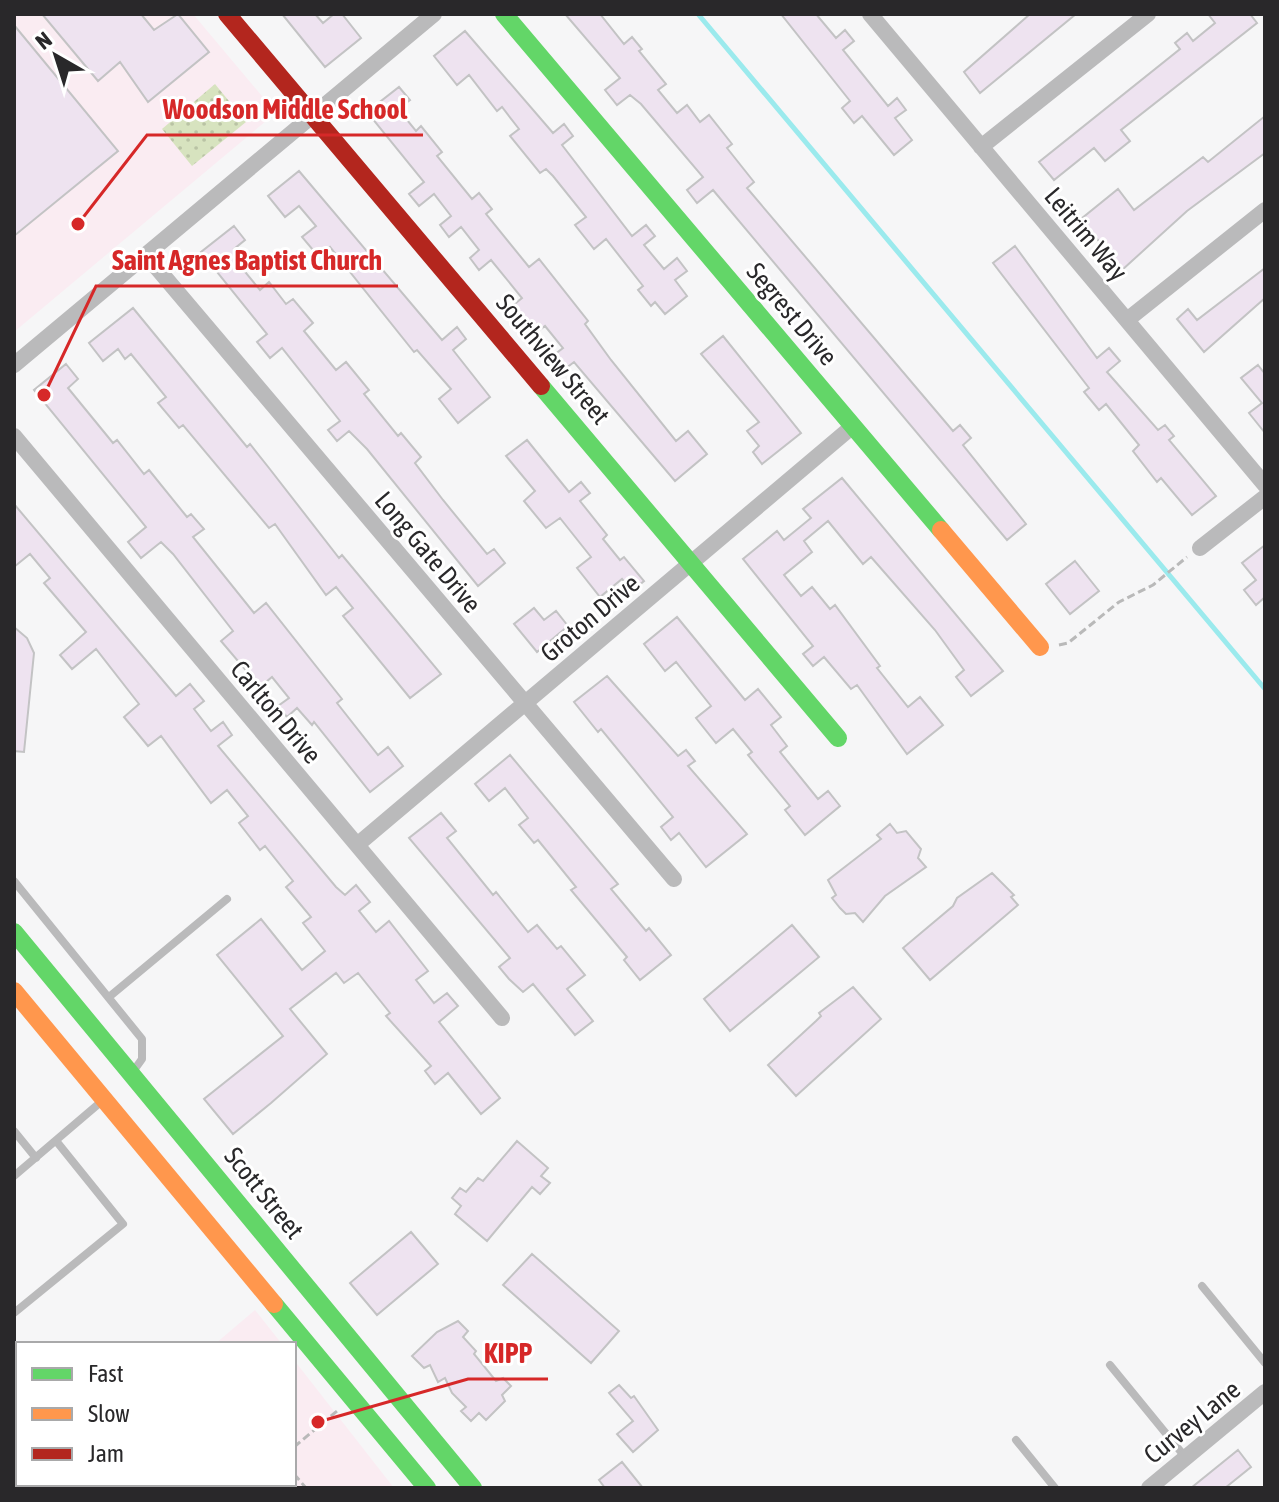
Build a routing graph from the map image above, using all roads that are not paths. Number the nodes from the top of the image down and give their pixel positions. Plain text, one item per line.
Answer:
1 (227, 14) edge
2 (434, 14) edge
3 (504, 14) edge
4 (870, 14) edge
5 (1148, 14) edge
6 (314, 115) junction
7 (981, 147) junction
8 (1265, 210) edge
9 (146, 255) junction
10 (1127, 320) junction
11 (14, 365) edge
12 (853, 426) junction
13 (14, 436) edge
14 (1265, 485) edge
15 (1265, 497) edge
16 (1200, 548) dead end
17 (692, 564) junction
18 (1040, 647) road end
19 (525, 704) junction
20 (838, 738) dead end
21 (357, 845) junction
22 (674, 879) dead end
23 (14, 881) edge
24 (227, 899) dead end
25 (14, 932) edge
26 (14, 991) edge
27 (109, 997) junction
28 (502, 1018) dead end
29 (132, 1073) junction
30 (105, 1098) junction
31 (14, 1131) edge
32 (57, 1142) junction
33 (36, 1158) junction
34 (14, 1176) edge
35 (1202, 1286) dead end
36 (14, 1313) edge
37 (1265, 1363) edge
38 (1110, 1365) dead end
39 (1265, 1392) edge
40 (1016, 1440) dead end
41 (1186, 1458) junction
42 (427, 1488) edge
43 (473, 1488) edge
44 (1055, 1488) edge
45 (1149, 1488) edge

1 - 6 street, Southview Street
2 - 6 street
3 - 12 street, Segrest Drive
4 - 7 street, Leitrim Way
5 - 7 street
6 - 9 street
6 - 17 street, Southview Street
7 - 10 street, Leitrim Way
8 - 10 street
9 - 11 street
9 - 19 street, Long Gate Drive
10 - 14 street, Leitrim Way
12 - 17 street, Groton Drive
12 - 18 street, Segrest Drive
13 - 21 street, Carlton Drive
15 - 16 street
17 - 19 street, Groton Drive
17 - 20 street, Southview Street
19 - 21 street, Groton Drive
19 - 22 street, Long Gate Drive
21 - 28 street, Carlton Drive
23 - 27 lane
24 - 27 lane
25 - 29 street, Scott Street
26 - 30 street
27 - 29 lane
29 - 30 street
29 - 43 street, Scott Street
30 - 32 lane
30 - 42 street
31 - 33 lane
32 - 33 lane
32 - 36 lane
33 - 34 lane
35 - 37 lane
38 - 41 lane
39 - 41 street, Curvey Lane
40 - 44 lane
41 - 45 street, Curvey Lane

